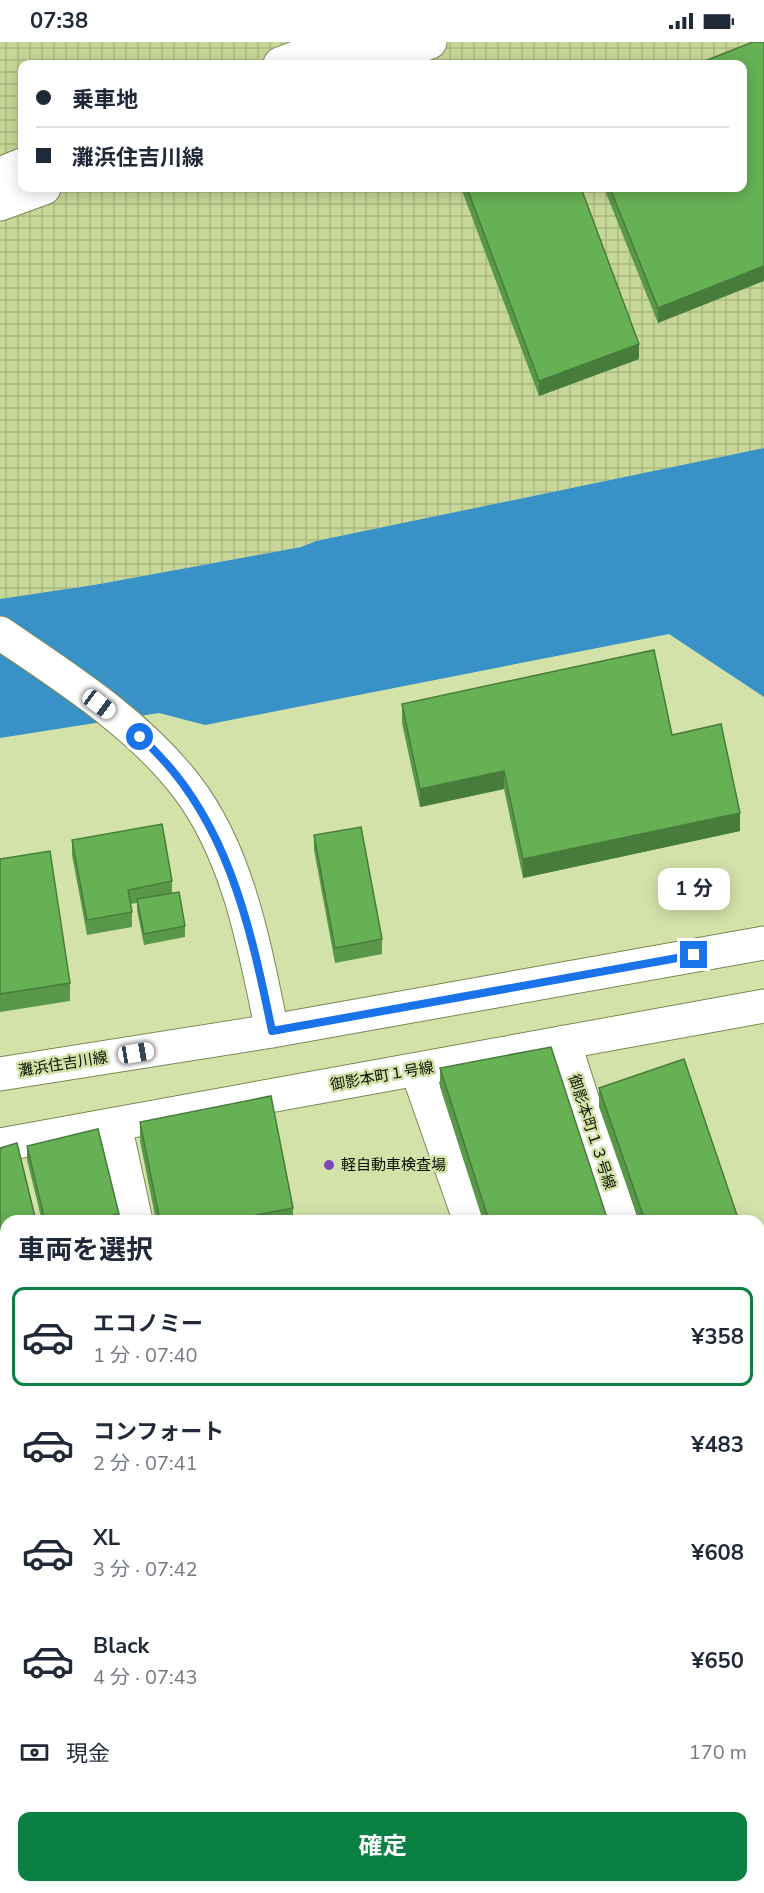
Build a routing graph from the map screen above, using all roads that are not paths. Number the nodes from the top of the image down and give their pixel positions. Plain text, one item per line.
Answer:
1 (337, 42) edge
2 (382, 42) edge
3 (430, 42) edge
4 (290, 60) edge
5 (335, 60) edge
6 (383, 60) edge
7 (18, 167) edge
8 (0, 174) edge
9 (18, 184) edge
10 (0, 191) edge
11 (33, 192) edge
12 (0, 204) edge
13 (0, 633) edge
14 (764, 943) edge
15 (764, 1006) edge
16 (272, 1031) junction
17 (564, 1042) junction
18 (417, 1070) junction
19 (0, 1074) edge
20 (115, 1125) junction
21 (0, 1145) edge
22 (135, 1215) edge
23 (468, 1215) edge
24 (619, 1215) edge

1 - 4 street
2 - 5 street
3 - 6 street
7 - 8 street
9 - 10 street
11 - 12 street
13 - 16 street
14 - 16 street, 灘浜住吉川線
15 - 17 street, 御影本町１号線
16 - 19 street, 灘浜住吉川線
17 - 18 street, 御影本町１号線
17 - 24 street, 御影本町１３号線
18 - 20 street, 御影本町１号線
18 - 23 street
20 - 21 street, 御影本町１号線
20 - 22 street

